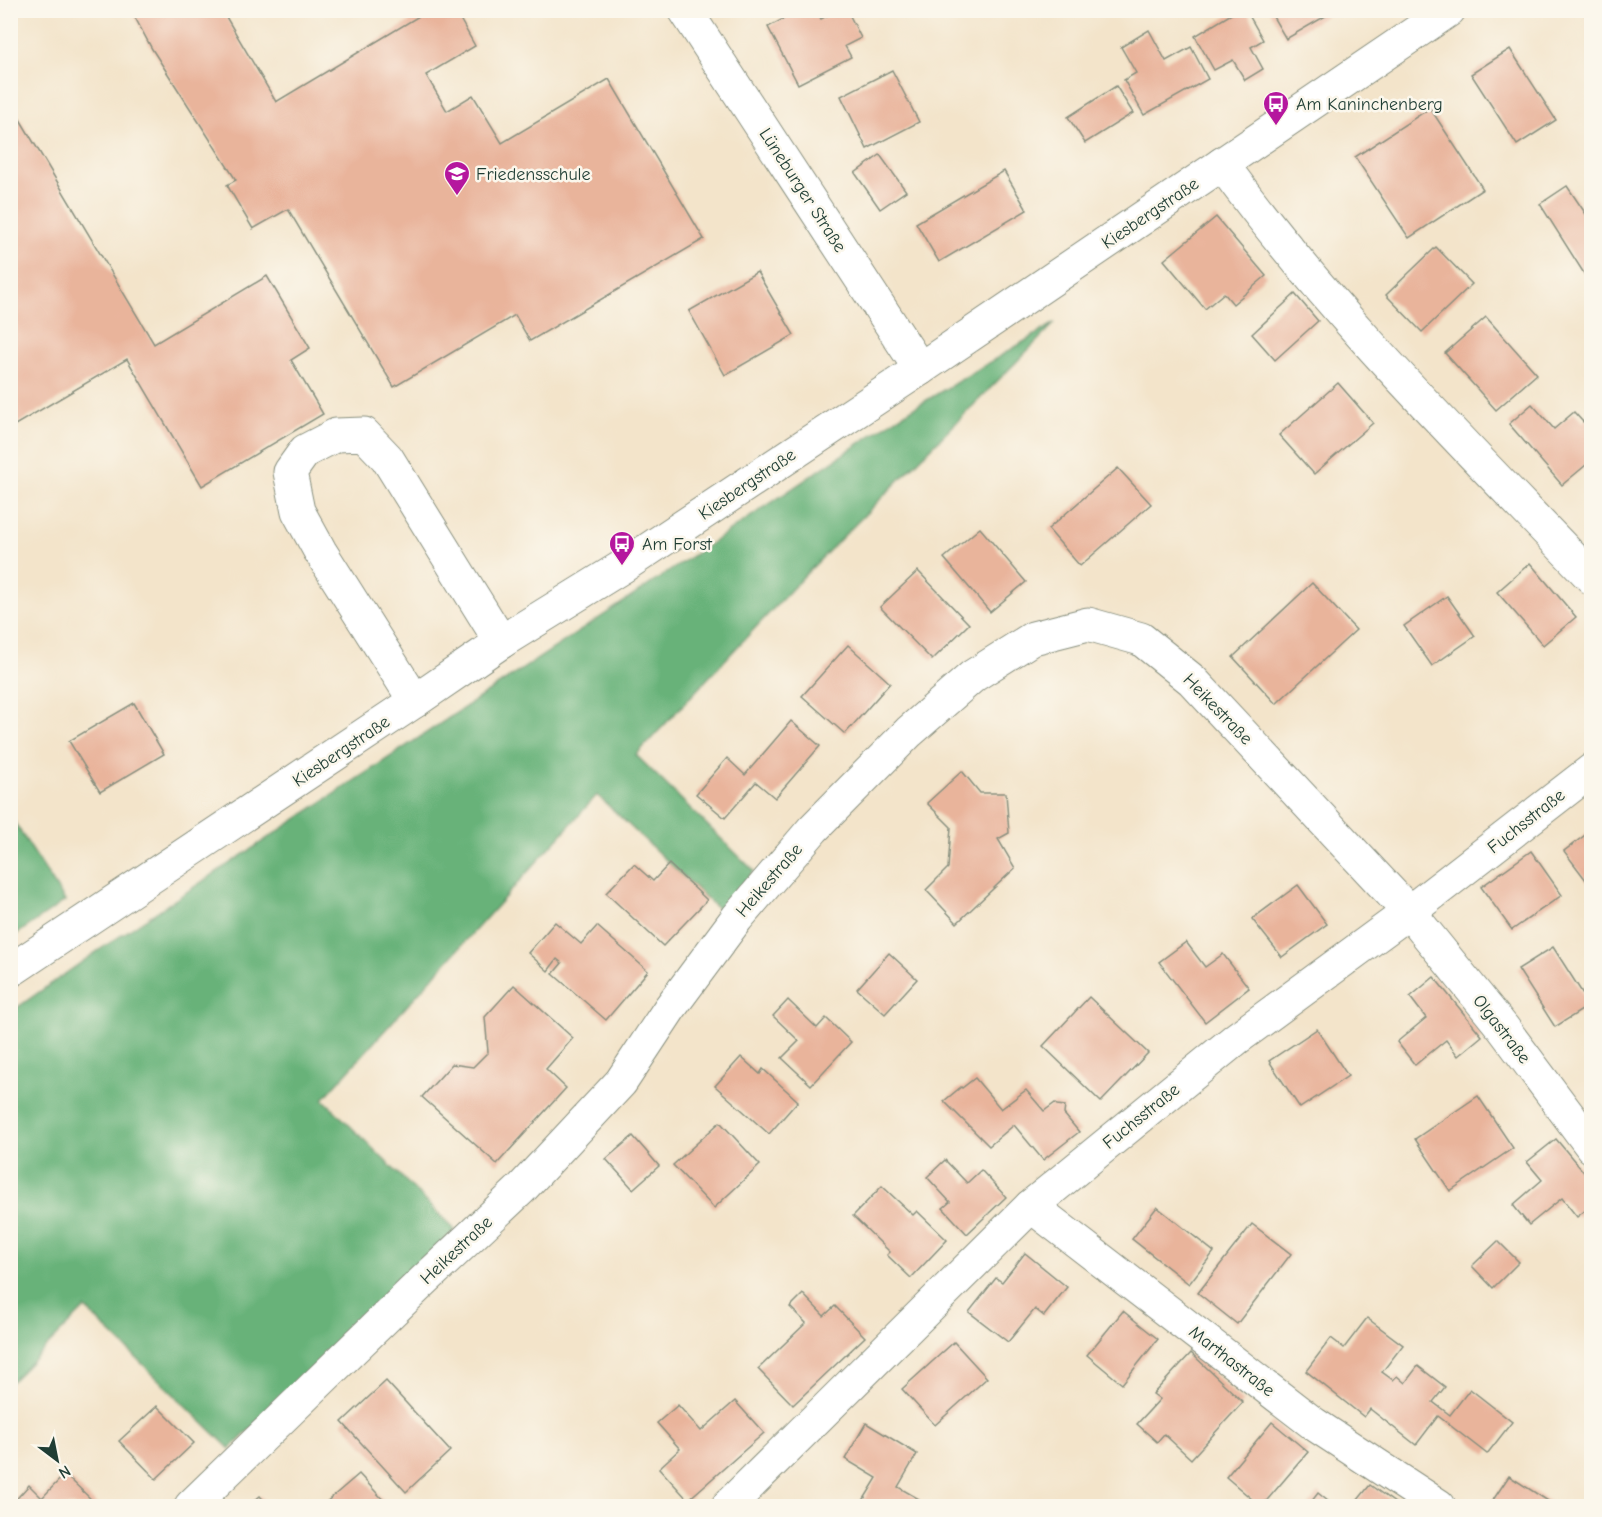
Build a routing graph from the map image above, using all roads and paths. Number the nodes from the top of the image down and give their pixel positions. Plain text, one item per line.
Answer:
1 (685, 10) edge
2 (1449, 10) edge
3 (1222, 164) junction
4 (920, 369) junction
5 (1592, 579) edge
6 (501, 642) junction
7 (416, 701) junction
8 (1592, 770) edge
9 (1409, 912) junction
10 (10, 971) edge
11 (1592, 1147) edge
12 (1031, 1206) junction
13 (191, 1506) edge
14 (728, 1506) edge
15 (1439, 1506) edge

1 - 4 street, Lüneburger Straße
2 - 3 street, Kiesbergstraße
3 - 4 street, Kiesbergstraße
3 - 5 street
4 - 6 street, Kiesbergstraße
6 - 7 street, Kiesbergstraße
6 - 7 street
7 - 10 street, Kiesbergstraße
8 - 9 street, Fuchsstraße
9 - 11 street, Olgastraße
9 - 12 street, Fuchsstraße
9 - 13 street, Heikestraße
12 - 14 street, Fuchsstraße
12 - 15 street, Marthastraße

